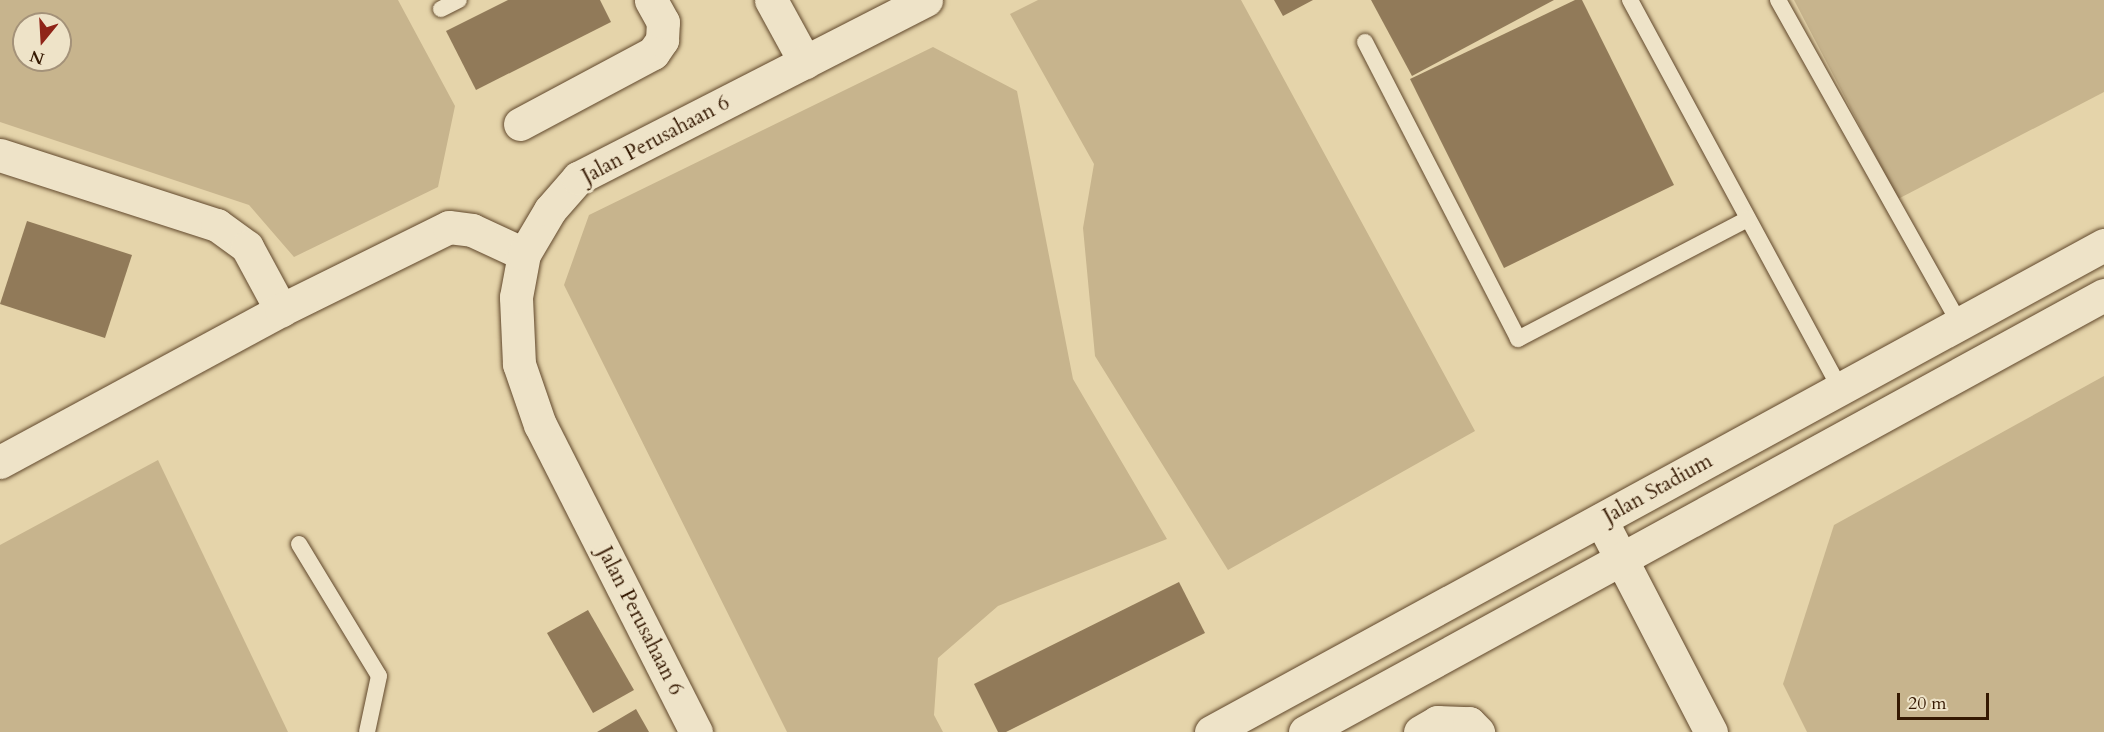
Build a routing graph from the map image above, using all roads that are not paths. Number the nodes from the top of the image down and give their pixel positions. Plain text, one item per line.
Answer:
1 (459, 0) edge
2 (651, 0) edge
3 (771, 0) edge
4 (926, 0) edge
5 (1630, 0) edge
6 (1778, 0) edge
7 (441, 9) dead end
8 (1365, 42) dead end
9 (805, 62) junction
10 (520, 124) dead end
11 (0, 155) edge
12 (1748, 219) junction
13 (2104, 245) edge
14 (524, 254) junction
15 (2104, 295) edge
16 (281, 310) junction
17 (1960, 324) junction
18 (1840, 389) junction
19 (0, 462) edge
20 (1601, 519) junction
21 (299, 544) dead end
22 (1623, 561) junction
23 (1473, 728) edge
24 (1214, 731) edge
25 (367, 732) edge
26 (696, 732) edge
27 (1305, 732) edge
28 (1419, 732) edge
29 (1711, 732) edge

1 - 7 lane
2 - 10 street
3 - 9 street
4 - 9 street, Jalan Perusahaan 6
5 - 12 lane
6 - 17 lane
8 - 12 lane
9 - 14 street, Jalan Perusahaan 6
11 - 16 street
12 - 18 lane
13 - 17 street, Jalan Stadium
14 - 16 street
14 - 26 street, Jalan Perusahaan 6
15 - 22 street
16 - 19 street
17 - 18 street, Jalan Stadium
18 - 20 street, Jalan Stadium
20 - 22 street
20 - 24 street, Jalan Stadium
21 - 25 lane
22 - 27 street
22 - 29 street
23 - 28 street

